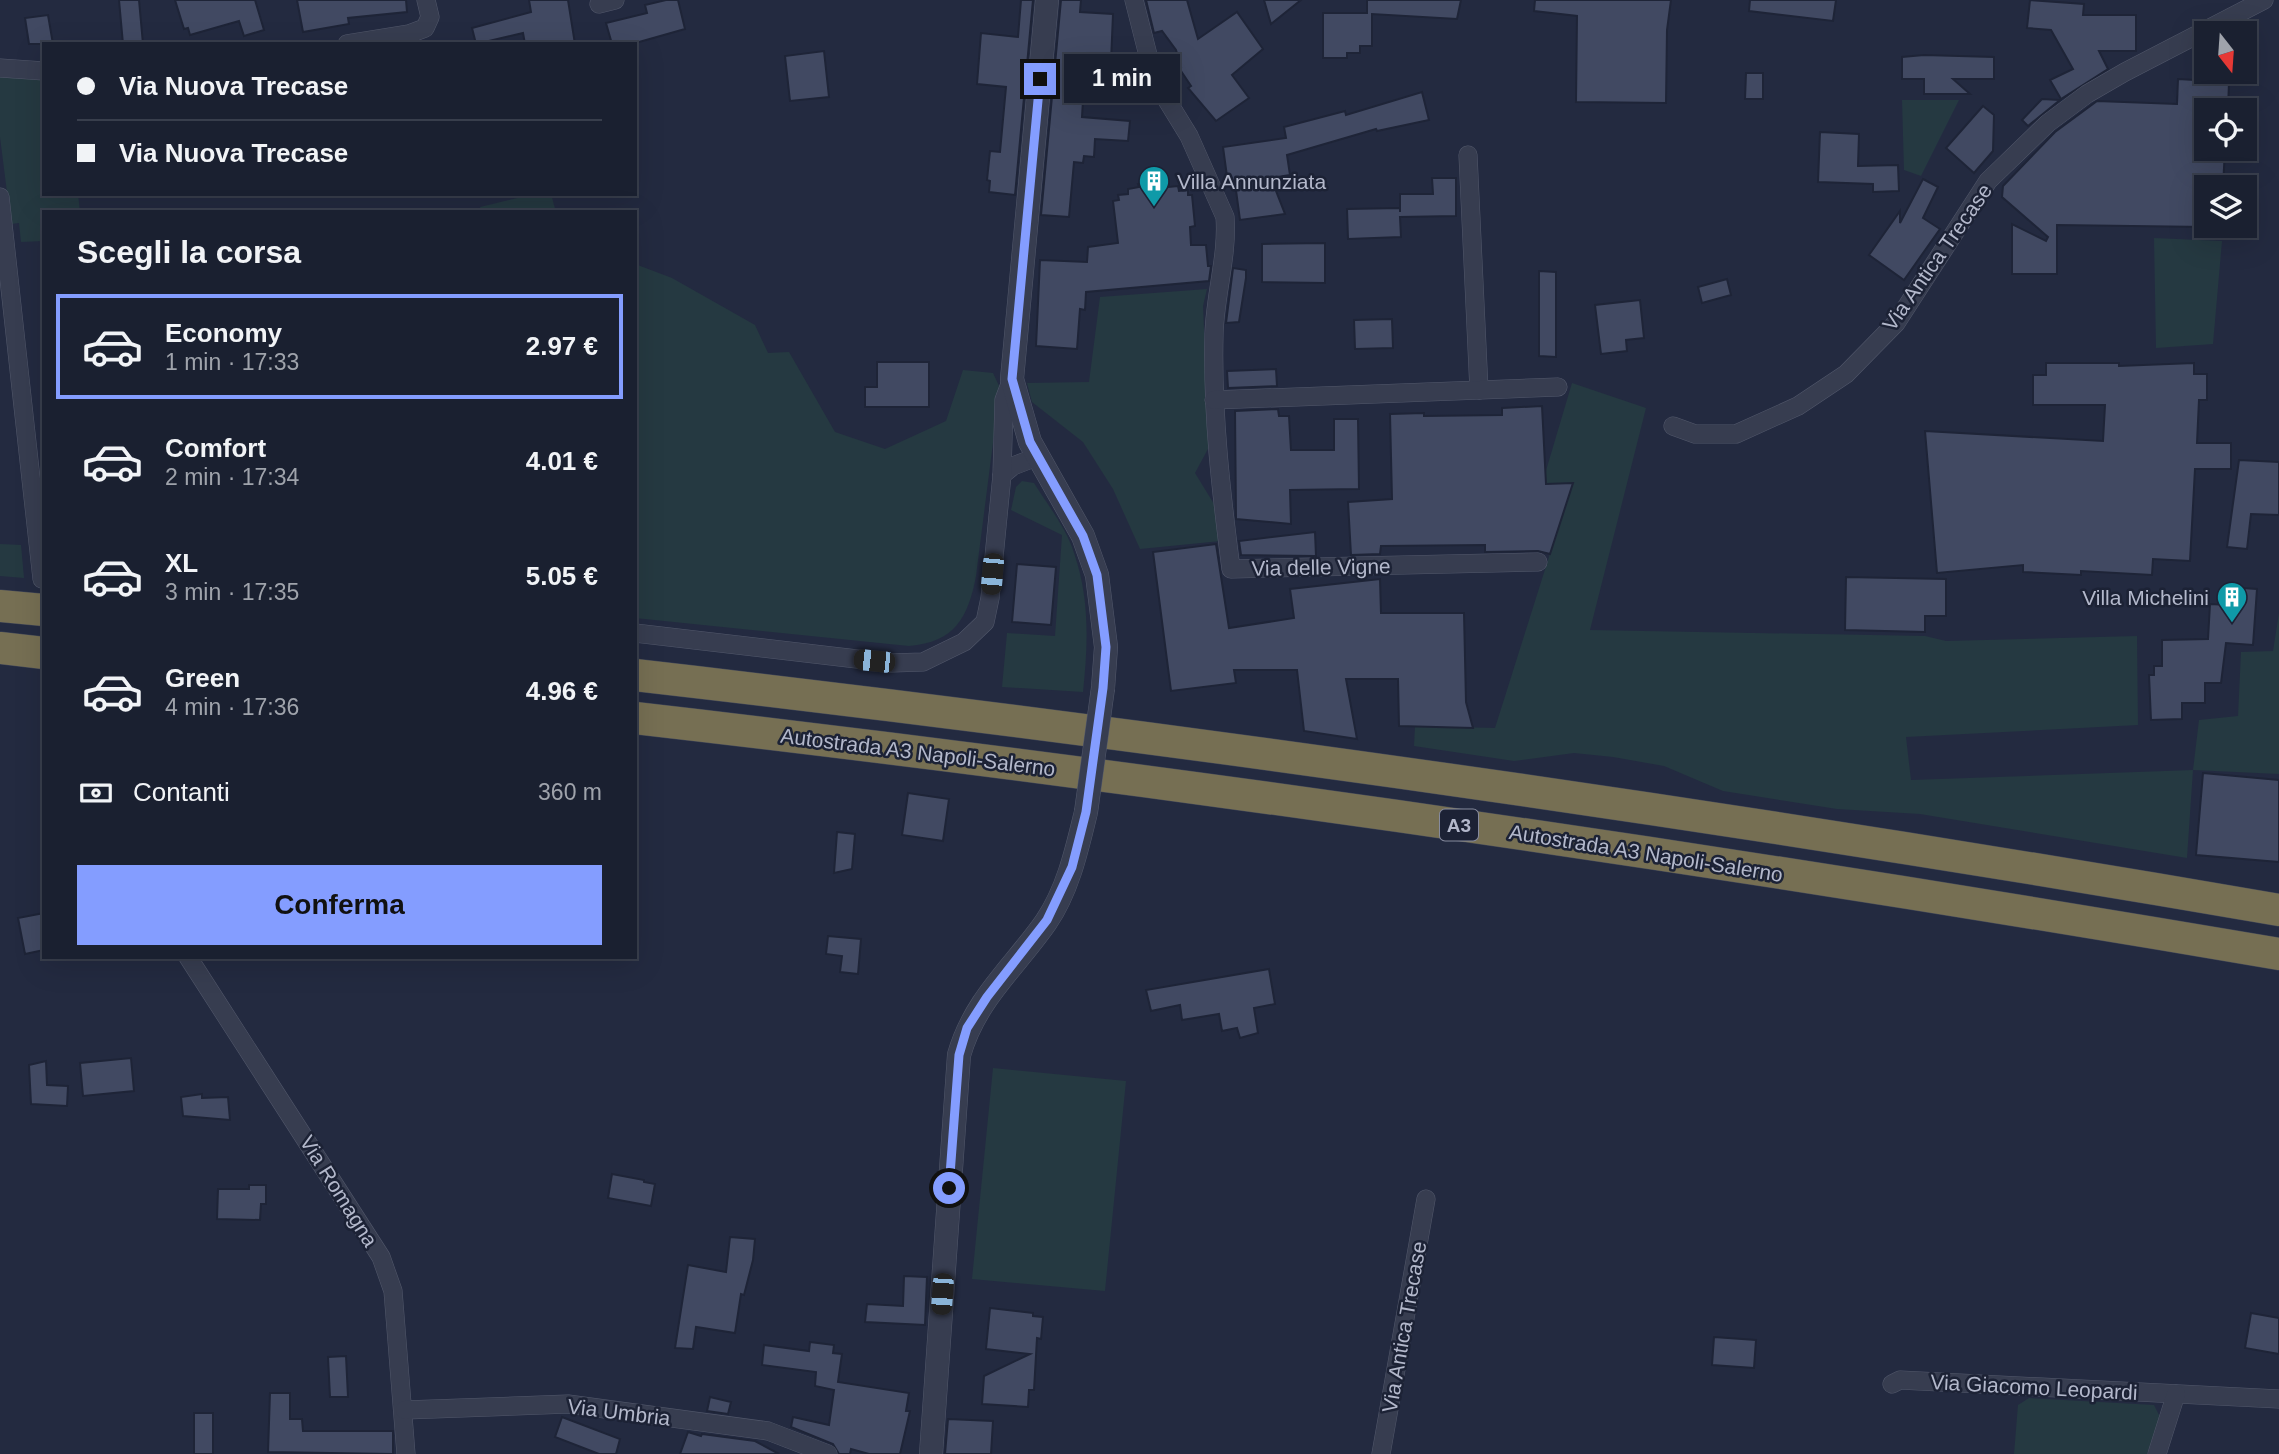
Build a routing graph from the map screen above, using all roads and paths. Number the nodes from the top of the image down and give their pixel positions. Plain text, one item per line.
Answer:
1 (426, 0) edge
2 (1047, 0) edge
3 (1134, 0) edge
4 (2263, 0) edge
5 (359, 42) edge
6 (0, 68) edge
7 (42, 71) edge
8 (1468, 155) dead end
9 (0, 197) edge
10 (1012, 379) junction
11 (1558, 387) dead end
12 (1479, 390) junction
13 (1214, 400) junction
14 (1673, 426) dead end
15 (1034, 449) junction
16 (1002, 454) junction
17 (1002, 475) junction
18 (40, 532) edge
19 (1538, 562) dead end
20 (42, 563) edge
21 (0, 606) edge
22 (42, 610) edge
23 (637, 633) edge
24 (0, 649) edge
25 (42, 653) edge
26 (637, 675) edge
27 (637, 718) edge
28 (2279, 910) edge
29 (2279, 954) edge
30 (189, 959) edge
31 (1426, 1199) dead end
32 (1892, 1384) dead end
33 (2176, 1394) junction
34 (2279, 1399) edge
35 (405, 1410) junction
36 (406, 1454) edge
37 (828, 1454) edge
38 (931, 1454) edge
39 (1381, 1454) edge
40 (2157, 1454) edge

1 - 5 street
2 - 10 street
3 - 13 street, Via delle Vigne
4 - 14 street, Via Antica Trecase
6 - 7 street
8 - 12 street
9 - 18 street
10 - 15 street
10 - 16 street
11 - 12 street
12 - 13 street
13 - 19 street, Via delle Vigne
15 - 16 street
15 - 17 street
15 - 38 street, bridge
16 - 17 street
17 - 23 street
18 - 20 street
21 - 22 highway
24 - 25 highway
26 - 28 highway, Autostrada A3 Napoli-Salerno / A3
27 - 29 highway, Autostrada A3 Napoli-Salerno / A3
30 - 35 street, Via Romagna
31 - 39 street, Via Antica Trecase
32 - 33 street, Via Giacomo Leopardi
33 - 34 street, Via Giacomo Leopardi
33 - 40 street
35 - 36 street, Via Romagna
35 - 37 street, Via Umbria

